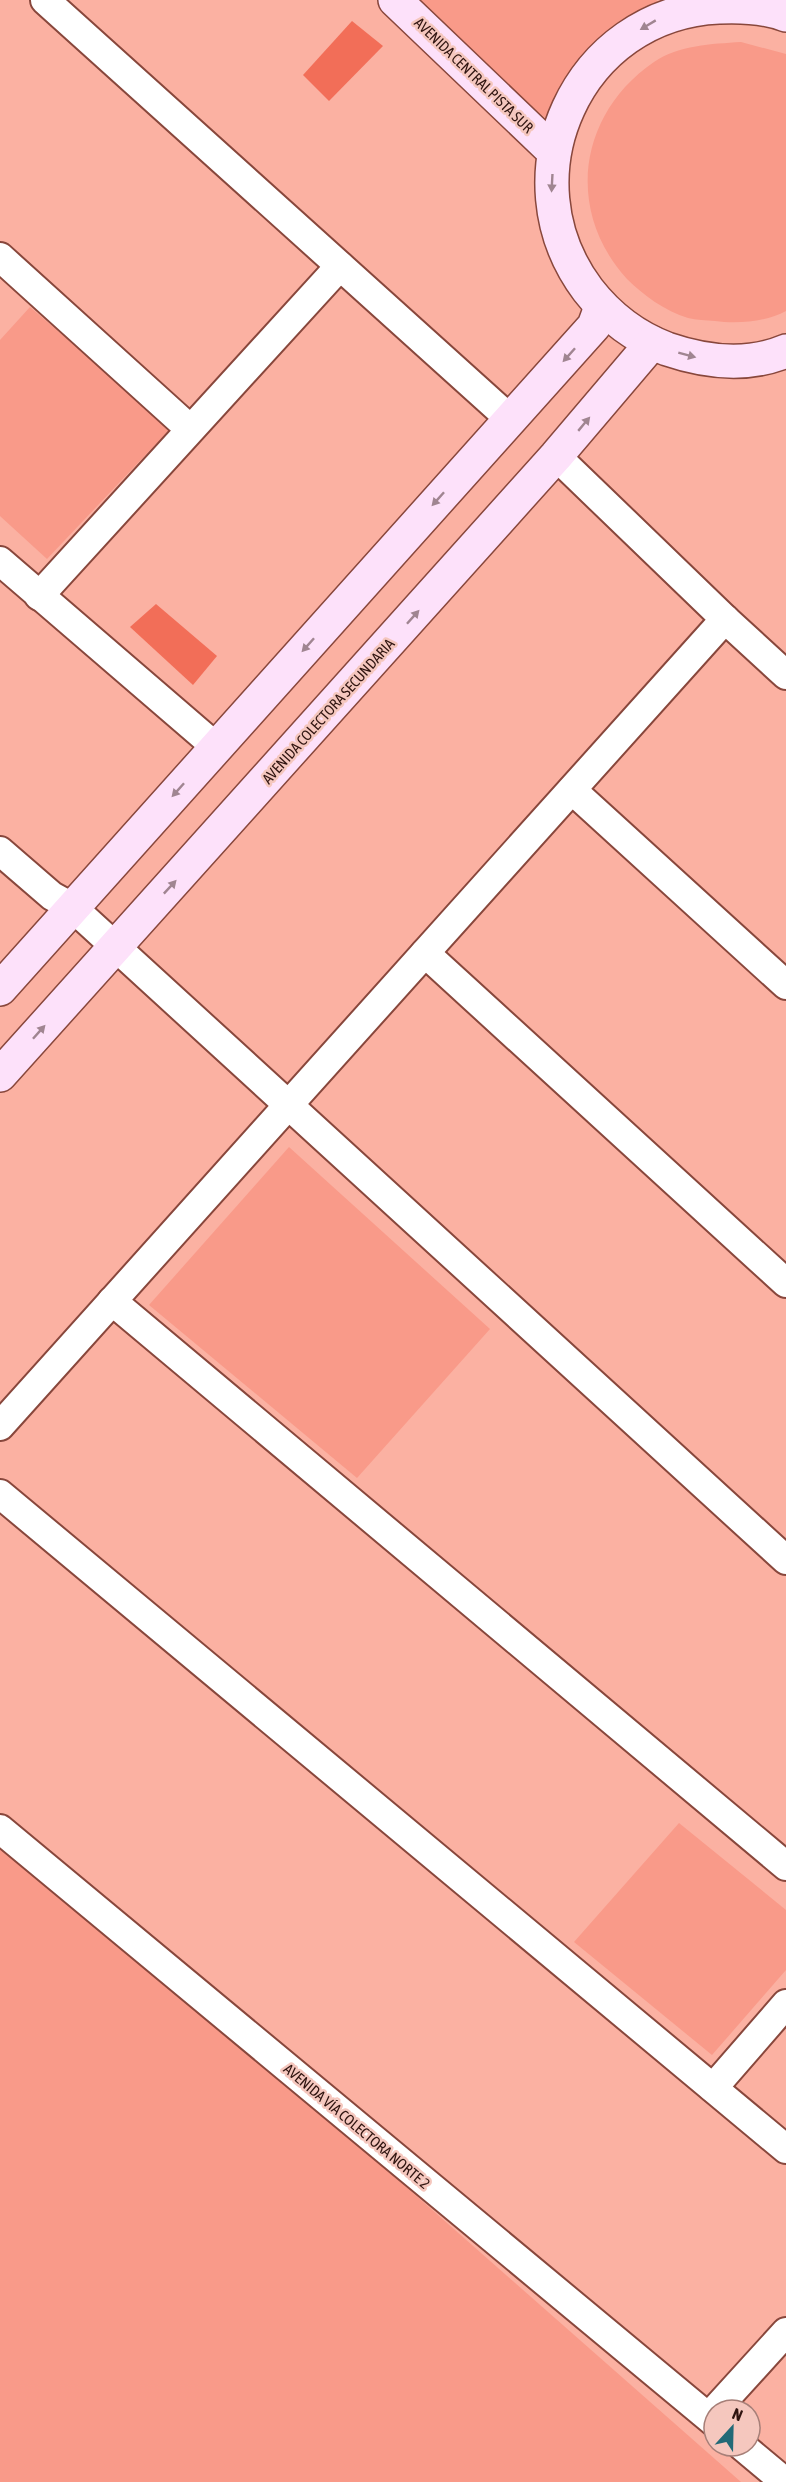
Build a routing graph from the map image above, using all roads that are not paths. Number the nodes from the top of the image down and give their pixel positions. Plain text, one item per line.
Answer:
1 (45, 0) edge
2 (395, 0) edge
3 (693, 4) edge
4 (786, 15) edge
5 (553, 151) junction
6 (0, 257) edge
7 (340, 266) junction
8 (601, 307) junction
9 (652, 344) junction
10 (782, 359) edge
11 (510, 419) junction
12 (190, 429) junction
13 (556, 456) junction
14 (0, 561) edge
15 (39, 596) junction
16 (725, 619) junction
17 (786, 675) edge
18 (216, 747) junction
19 (572, 790) junction
20 (0, 851) edge
21 (72, 907) junction
22 (116, 947) junction
23 (425, 953) junction
24 (786, 985) edge
25 (0, 989) edge
26 (0, 1075) edge
27 (288, 1106) junction
28 (786, 1283) edge
29 (112, 1301) junction
30 (0, 1426) edge
31 (0, 1494) edge
32 (786, 1560) edge
33 (0, 1829) edge
34 (786, 1866) edge
35 (786, 2004) edge
36 (713, 2088) junction
37 (786, 2149) edge
38 (786, 2332) edge
39 (728, 2398) edge
40 (702, 2406) edge
41 (756, 2458) edge
42 (785, 2482) edge

1 - 7 street
2 - 5 street, AVENIDA CENTRAL PISTA SUR
3 - 4 street
3 -> 5 street
5 -> 8 street
6 - 12 street
7 - 11 street
7 - 12 street
8 - 9 street
8 -> 11 street
9 -> 10 street
13 -> 9 street, AVENIDA COLECTORA SECUNDARIA
11 -> 18 street
12 - 15 street
13 - 16 street
22 -> 13 street, AVENIDA COLECTORA SECUNDARIA
14 - 15 street
15 - 18 street
16 - 17 street
16 - 19 street
18 -> 21 street
19 - 23 street
19 - 24 street
20 - 21 street
21 - 22 street
21 - 25 street
26 -> 22 street, AVENIDA COLECTORA SECUNDARIA
22 - 27 street
23 - 27 street
23 - 28 street
27 - 29 street
27 - 32 street
29 - 30 street
29 - 34 street
31 - 36 street
33 - 40 street, AVENIDA VÍA COLECTORA NORTE 2
35 - 36 street
36 - 37 street
38 - 39 street
41 - 42 street

